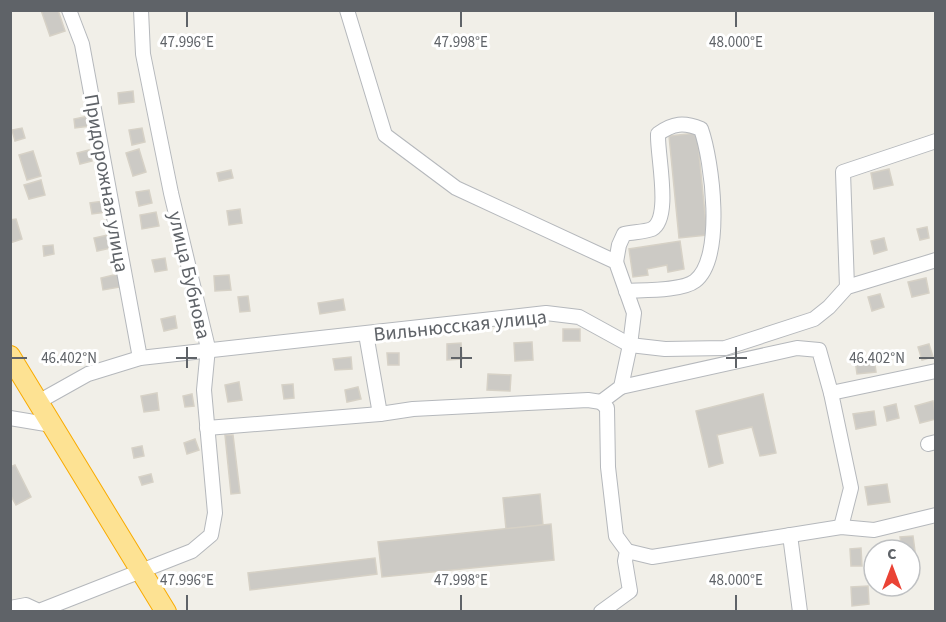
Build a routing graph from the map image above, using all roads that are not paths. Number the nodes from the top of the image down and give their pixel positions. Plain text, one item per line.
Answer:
1 (69, 10) edge
2 (141, 10) edge
3 (347, 10) edge
4 (936, 141) edge
5 (936, 260) edge
6 (616, 262) junction
7 (847, 287) junction
8 (627, 291) junction
9 (366, 334) junction
10 (630, 345) junction
11 (208, 348) junction
12 (10, 356) edge
13 (140, 358) junction
14 (936, 371) edge
15 (621, 387) junction
16 (831, 393) junction
17 (38, 402) junction
18 (601, 402) junction
19 (380, 414) junction
20 (10, 418) edge
21 (51, 425) junction
22 (207, 428) junction
23 (936, 515) edge
24 (841, 527) junction
25 (790, 535) junction
26 (627, 550) junction
27 (141, 572) junction
28 (10, 608) edge
29 (39, 611) edge
30 (166, 612) edge
31 (601, 612) edge
32 (800, 612) edge

1 - 13 street, Придорожная улица
2 - 11 street, улица Бубнова
3 - 6 street
4 - 7 street
5 - 7 street
6 - 8 street
6 - 8 street
7 - 10 street, Вильнюсская улица
8 - 10 street
9 - 10 street, Вильнюсская улица
9 - 11 street, Вильнюсская улица
9 - 19 street
10 - 15 street
11 - 13 street, Вильнюсская улица
11 - 22 street, улица Бубнова
12 - 17 highway
13 - 17 street, Вильнюсская улица
14 - 16 street
15 - 16 street
15 - 18 street
16 - 24 street
17 - 21 highway
18 - 19 street
18 - 26 street
19 - 22 street
20 - 21 street
21 - 27 highway
22 - 27 street, улица Бубнова
23 - 24 street
24 - 25 street
25 - 26 street
25 - 32 street
26 - 31 street
27 - 29 street, улица Бубнова
27 - 30 highway
28 - 29 street

